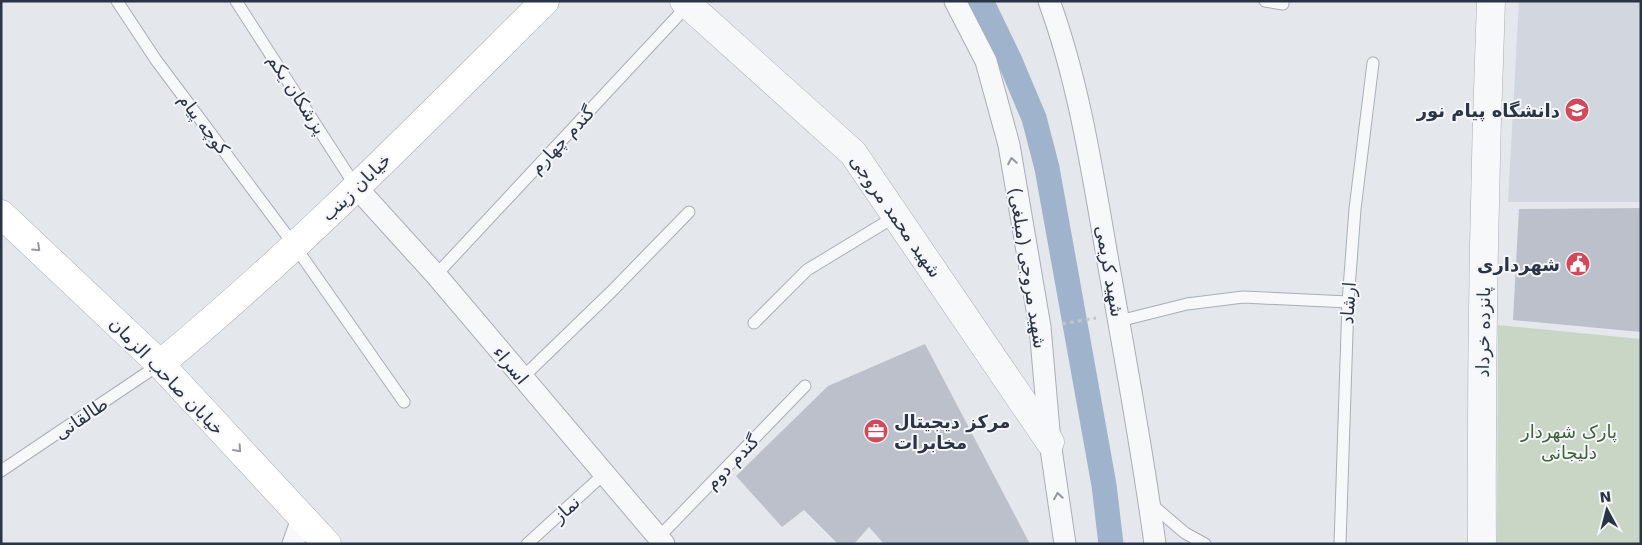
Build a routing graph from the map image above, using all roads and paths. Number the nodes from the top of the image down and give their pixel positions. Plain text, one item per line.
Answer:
1 (117, 1) edge
2 (236, 1) edge
3 (545, 1) edge
4 (955, 1) edge
5 (1049, 1) edge
6 (1265, 1) edge
7 (1283, 1) edge
8 (1492, 1) edge
9 (686, 3) edge
10 (1373, 63) dead end
11 (357, 188) junction
12 (689, 212) dead end
13 (1, 214) edge
14 (896, 216) junction
15 (294, 245) junction
16 (436, 275) junction
17 (1348, 302) junction
18 (1118, 318) junction
19 (754, 323) dead end
20 (1040, 328) junction
21 (160, 364) junction
22 (522, 378) junction
23 (805, 386) dead end
24 (404, 402) dead end
25 (1050, 442) junction
26 (1, 472) edge
27 (604, 474) junction
28 (1149, 503) junction
29 (298, 532) edge
30 (658, 542) edge
31 (326, 544) edge
32 (527, 544) edge
33 (1065, 544) edge
34 (1155, 544) edge
35 (1206, 544) edge
36 (1340, 544) edge
37 (1482, 544) edge

1 - 15 lane, کوچه پیام
2 - 11 lane, پزشکان یکم
3 - 11 main road, خیابان زینب
20 -> 4 street, شهید مروجی (مبلغی)
5 - 18 street, شهید کریمی
6 - 7 lane
8 - 37 street, پانزده خرداد
9 - 14 street, شهید محمد مروجی
9 - 16 lane, گندم چهارم
10 - 17 lane, ارشاد
11 - 15 main road, خیابان زینب
11 - 16 street, اسراء
12 - 22 lane
13 -> 21 main road, خیابان صاحب الزمان
14 - 19 lane
14 - 25 street, شهید محمد مروجی
15 - 21 main road, خیابان زینب
15 - 24 lane, کوچه پیام
16 - 22 street, اسراء
17 - 18 lane
17 - 36 lane, ارشاد
18 - 20 path
18 - 28 street, شهید کریمی
20 - 25 street, شهید مروجی (مبلغی)
21 - 26 lane, طالقانی
21 -> 29 main road, خیابان صاحب الزمان
22 - 27 street, اسراء
23 - 30 lane, گندم دوم
33 -> 25 street, شهید مروجی (مبلغی)
27 - 30 street, اسراء
27 - 32 lane, نماز
28 - 34 street, شهید کریمی
28 - 35 lane
29 - 31 main road, خیابان صاحب الزمان

